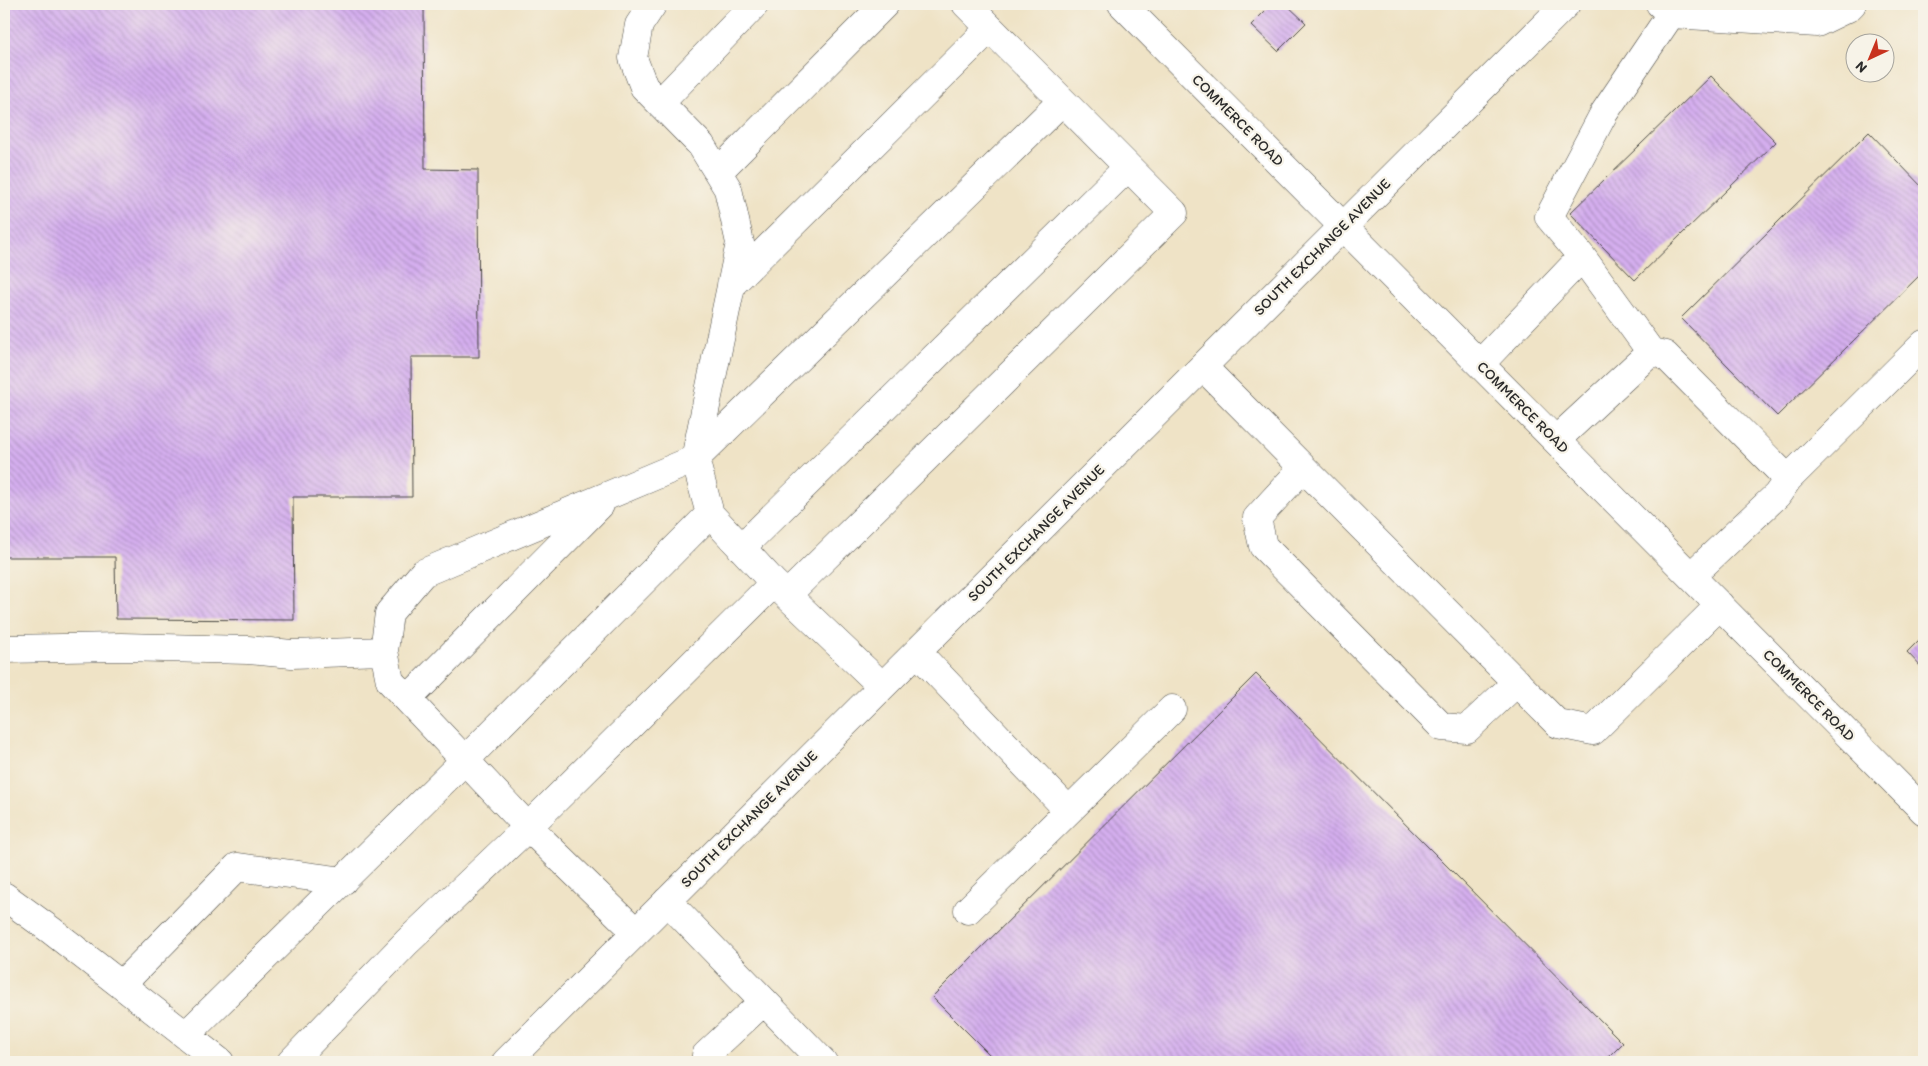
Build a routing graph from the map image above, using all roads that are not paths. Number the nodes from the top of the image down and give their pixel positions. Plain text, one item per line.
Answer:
1 (652, 4) edge
2 (755, 4) edge
3 (885, 4) edge
4 (966, 4) edge
5 (1122, 4) edge
6 (1566, 4) edge
7 (1852, 4) edge
8 (1666, 9) edge
9 (990, 28) junction
10 (1062, 100) junction
11 (660, 103) junction
12 (1128, 167) junction
13 (718, 172) junction
14 (1343, 226) junction
15 (1582, 257) junction
16 (731, 285) junction
17 (1924, 344) edge
18 (1651, 352) junction
19 (1480, 364) junction
20 (1202, 367) junction
21 (1556, 440) junction
22 (695, 459) junction
23 (1303, 468) junction
24 (1788, 479) junction
25 (609, 495) junction
26 (710, 514) junction
27 (741, 548) junction
28 (1691, 576) junction
29 (780, 589) junction
30 (1720, 605) junction
31 (4, 649) edge
32 (384, 651) junction
33 (917, 652) junction
34 (1517, 682) junction
35 (882, 686) junction
36 (408, 699) junction
37 (1172, 709) dead end
38 (465, 760) junction
39 (1068, 810) junction
40 (1924, 811) edge
41 (528, 827) junction
42 (343, 881) junction
43 (4, 896) edge
44 (667, 901) junction
45 (968, 910) dead end
46 (636, 932) junction
47 (121, 985) junction
48 (764, 1001) junction
49 (186, 1036) junction
50 (220, 1062) edge
51 (291, 1062) edge
52 (506, 1062) edge
53 (706, 1062) edge
54 (823, 1062) edge

1 - 11 street
2 - 11 street
3 - 13 street
4 - 9 street
5 - 14 street, COMMERCE ROAD
6 - 14 street, SOUTH EXCHANGE AVENUE
7 - 8 street
8 - 15 street
9 - 10 street
9 - 16 street
10 - 12 street
10 - 22 street
11 - 13 street
12 - 27 street
12 - 29 street
13 - 16 street
14 - 19 street, COMMERCE ROAD
14 - 20 street, SOUTH EXCHANGE AVENUE
15 - 18 street
15 - 19 street
16 - 22 street
17 - 24 street
18 - 21 street
18 - 24 street
19 - 21 street, COMMERCE ROAD
20 - 23 street
20 - 33 street, SOUTH EXCHANGE AVENUE
21 - 28 street, COMMERCE ROAD
22 - 25 street
22 - 26 street
23 - 34 street
23 - 34 street
24 - 28 street
25 - 32 street
25 - 36 street
26 - 27 street
26 - 38 street
27 - 29 street
28 - 30 street, COMMERCE ROAD
29 - 35 street
29 - 41 street
30 - 34 street
30 - 40 street, COMMERCE ROAD
31 - 32 street
32 - 36 street
33 - 35 street, SOUTH EXCHANGE AVENUE
33 - 39 street
35 - 44 street, SOUTH EXCHANGE AVENUE
36 - 38 street
37 - 39 street
38 - 41 street
38 - 42 street
39 - 45 street
41 - 46 street
41 - 51 street
42 - 47 street
42 - 49 street
43 - 47 street
44 - 46 street, SOUTH EXCHANGE AVENUE
44 - 48 street
46 - 52 street, SOUTH EXCHANGE AVENUE
47 - 49 street
48 - 53 street
48 - 54 street
49 - 50 street

